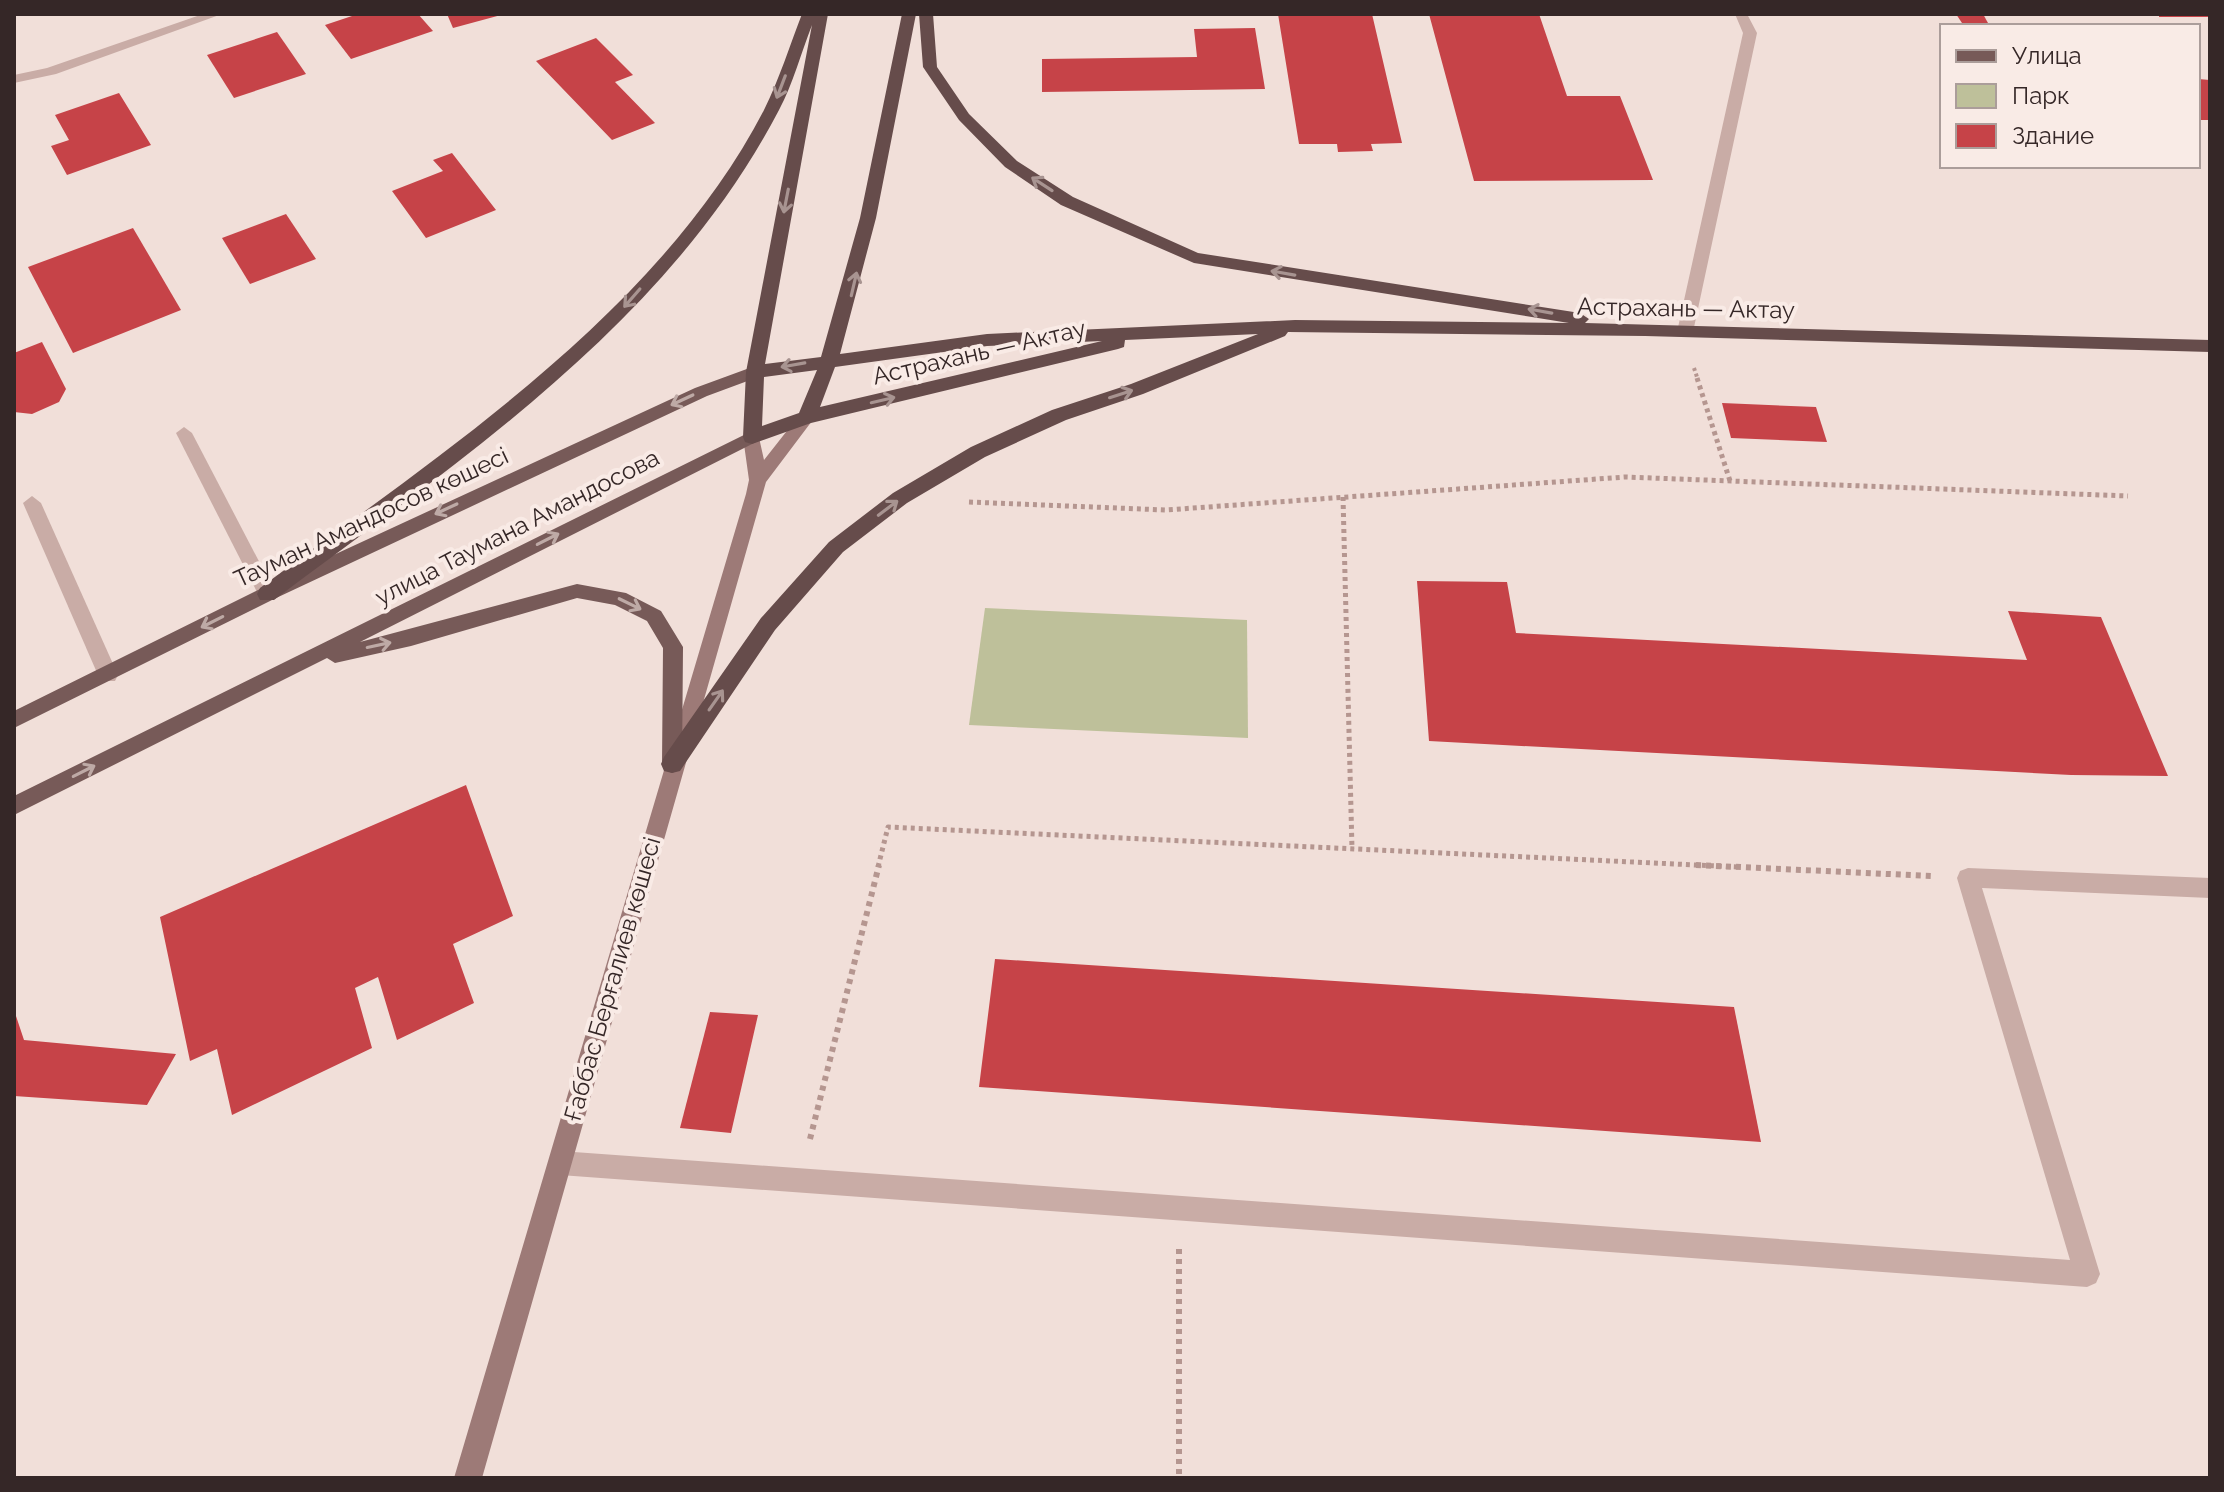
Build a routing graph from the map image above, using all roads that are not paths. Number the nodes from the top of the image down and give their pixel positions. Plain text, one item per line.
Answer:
1 (216, 14) edge
2 (809, 14) edge
3 (821, 14) edge
4 (909, 14) edge
5 (926, 14) edge
6 (1741, 14) edge
7 (14, 79) edge
8 (1295, 326) junction
9 (1645, 330) junction
10 (1161, 332) junction
11 (1685, 332) junction
12 (2210, 346) edge
13 (832, 359) junction
14 (755, 372) junction
15 (807, 417) junction
16 (184, 433) dead end
17 (752, 437) junction
18 (758, 480) junction
19 (32, 503) dead end
20 (267, 594) junction
21 (303, 662) junction
22 (108, 675) junction
23 (14, 720) edge
24 (672, 764) junction
25 (14, 806) edge
26 (2210, 888) edge
27 (560, 1163) junction
28 (468, 1478) edge

1 - 7 street
2 -> 20 highway
3 -> 14 highway
13 -> 4 highway
9 -> 5 highway
6 - 11 street
8 - 9 highway, Астрахань — Актау
8 - 10 highway, Астрахань — Актау
24 -> 8 highway
9 - 11 highway, Астрахань — Актау
10 - 13 highway, Астрахань — Актау
15 -> 10 highway, Астрахань — Актау
11 - 12 highway, Астрахань — Актау
13 -> 14 highway, Астрахань — Актау
13 - 15 highway
14 - 17 highway
14 -> 20 main road, Тауман Амандосов көшесі
15 - 17 highway, Астрахань — Актау
15 - 18 main road, Ғаббас Берғалиев көшесі
16 - 20 street
17 - 18 main road, Ғаббас Берғалиев көшесі
21 -> 17 main road, улица Таумана Амандосова
18 - 24 main road, Ғаббас Берғалиев көшесі
19 - 22 street
20 -> 22 main road, Тауман Амандосов көшесі
21 -> 24 main road
25 -> 21 main road
22 - 23 main road, Тауман Амандосов көшесі
24 - 27 main road, Ғаббас Берғалиев көшесі
26 - 27 street
27 - 28 main road, Ғаббас Берғалиев көшесі

